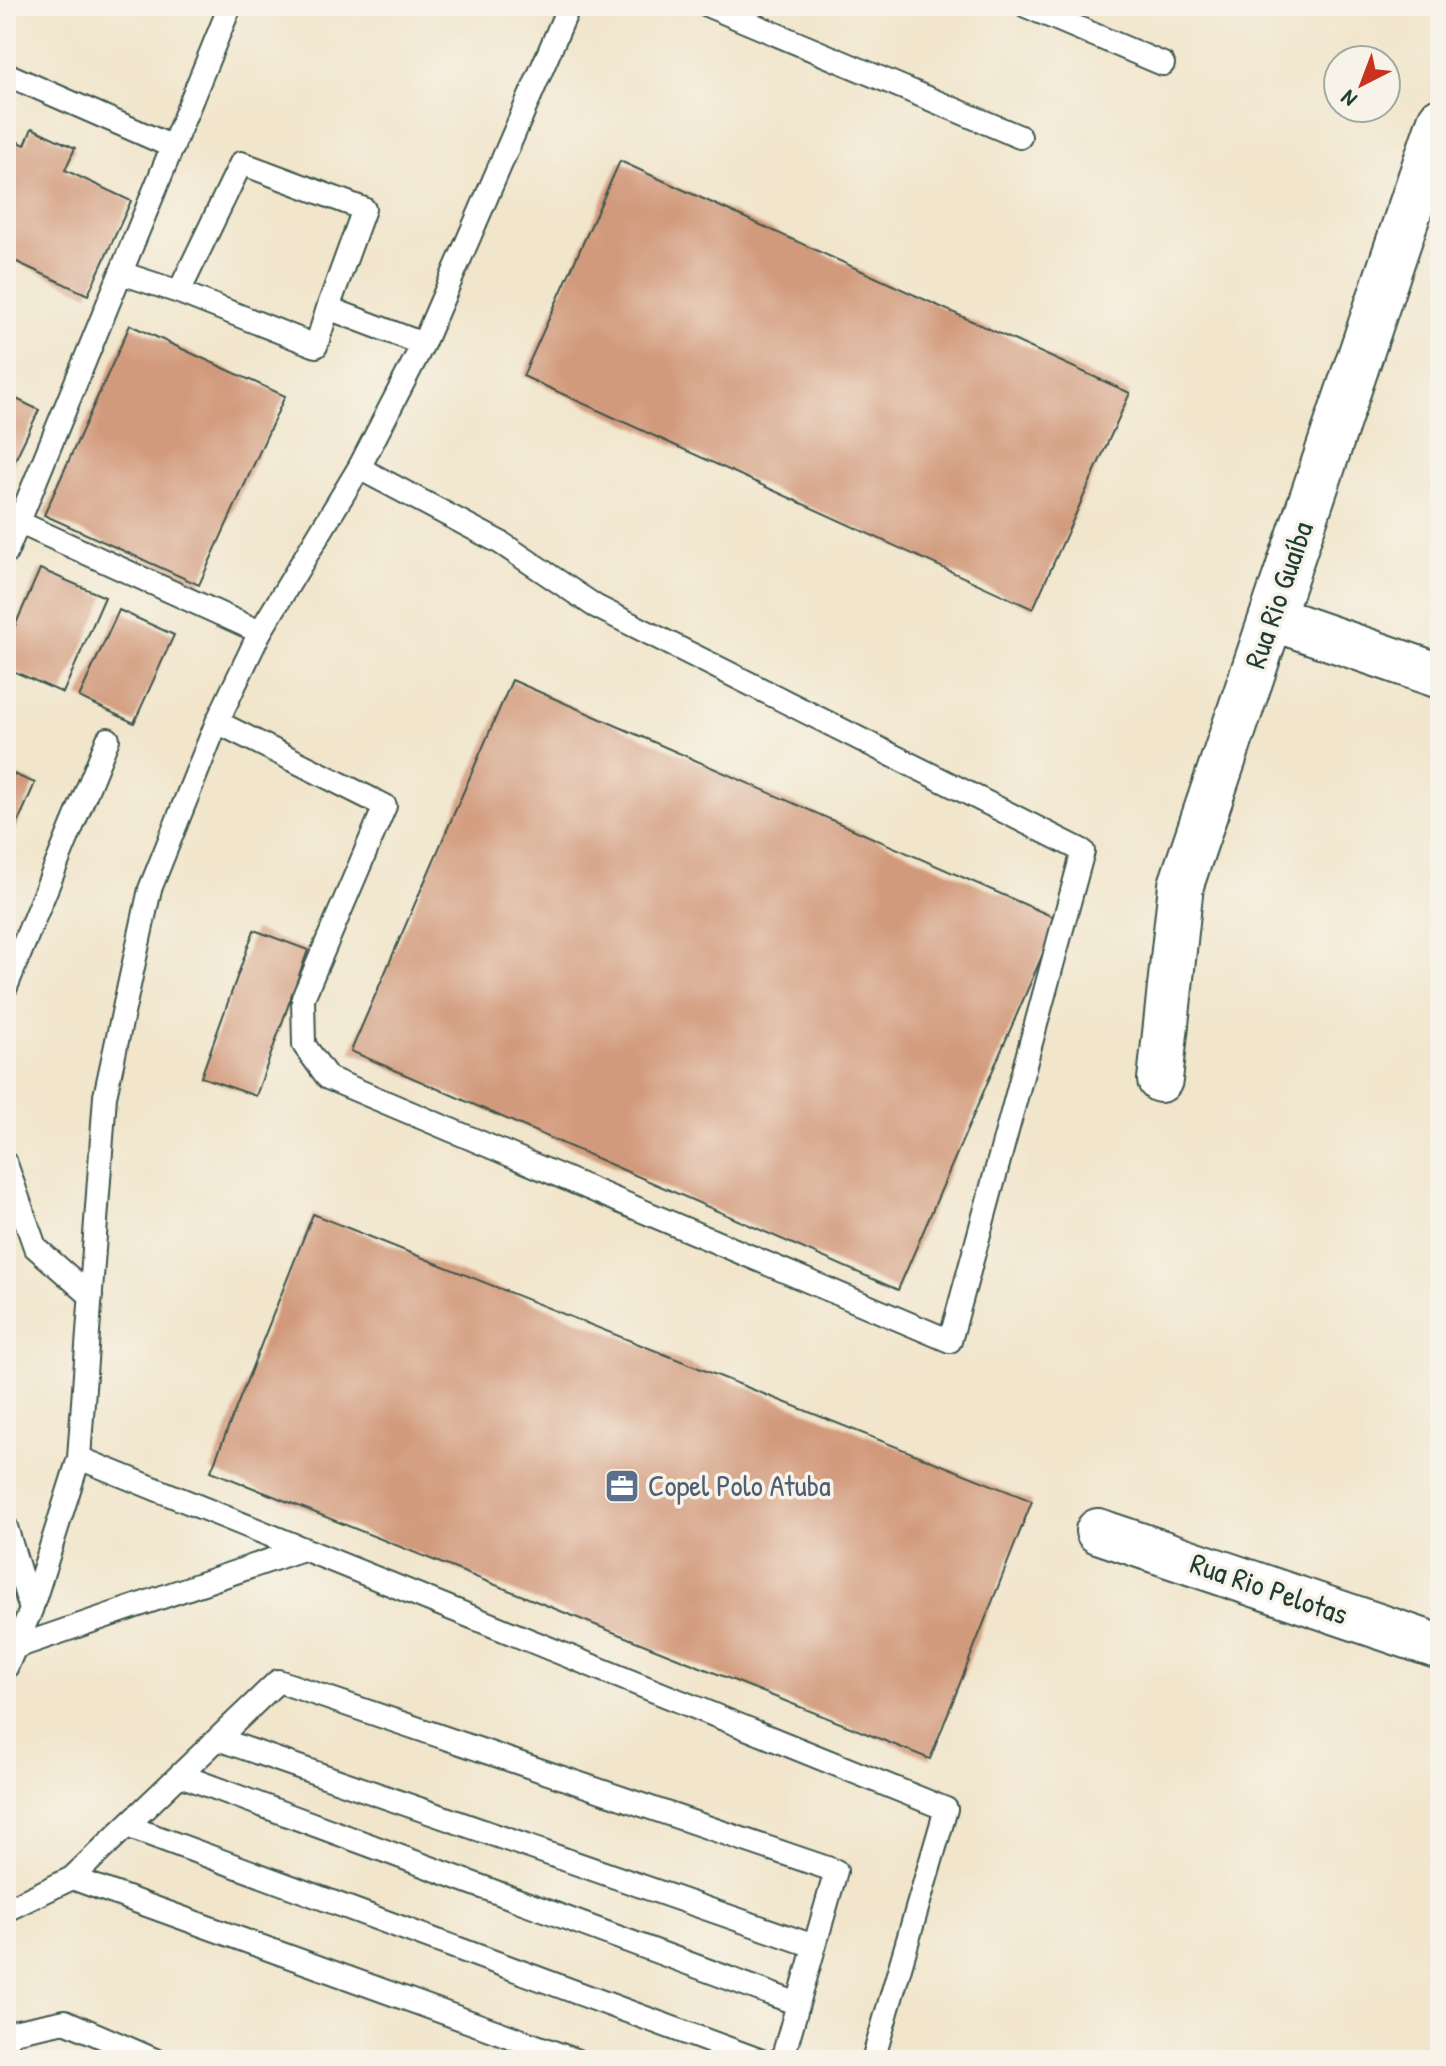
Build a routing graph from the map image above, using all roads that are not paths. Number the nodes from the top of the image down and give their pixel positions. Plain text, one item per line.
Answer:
1 (230, 6) edge
2 (569, 6) edge
3 (709, 6) edge
4 (1026, 6) edge
5 (1163, 64) dead end
6 (6, 74) edge
7 (1440, 120) edge
8 (1020, 137) dead end
9 (173, 147) junction
10 (121, 273) junction
11 (179, 292) junction
12 (328, 308) junction
13 (423, 344) junction
14 (359, 468) junction
15 (12, 520) edge
16 (6, 553) edge
17 (1272, 618) junction
18 (260, 632) junction
19 (1440, 676) edge
20 (217, 722) junction
21 (108, 739) dead end
22 (6, 987) edge
23 (1160, 1080) dead end
24 (6, 1164) edge
25 (91, 1296) junction
26 (79, 1458) junction
27 (6, 1527) edge
28 (1098, 1531) dead end
29 (303, 1549) junction
30 (31, 1610) junction
31 (16, 1647) junction
32 (1440, 1647) edge
33 (6, 1668) edge
34 (218, 1739) junction
35 (180, 1775) junction
36 (127, 1826) junction
37 (72, 1878) junction
38 (6, 1910) edge
39 (814, 1946) junction
40 (798, 2004) junction
41 (6, 2042) edge
42 (568, 2059) edge
43 (155, 2060) edge
44 (759, 2060) edge
45 (782, 2060) edge
46 (873, 2060) edge

1 - 9 lane
2 - 13 lane
3 - 8 lane
4 - 5 lane
6 - 9 lane
7 - 17 street, Rua Rio Guaíba
9 - 10 lane
10 - 11 lane
10 - 15 lane
11 - 12 lane
11 - 12 lane
12 - 13 lane
13 - 14 lane
14 - 18 lane
14 - 20 lane
15 - 16 lane
15 - 18 lane
17 - 19 street
17 - 23 street, Rua Rio Guaíba
18 - 20 lane
20 - 25 lane
21 - 22 lane
24 - 25 lane
25 - 26 lane
26 - 29 lane
26 - 30 lane
27 - 30 lane
28 - 32 street, Rua Rio Pelotas
29 - 31 lane
29 - 46 lane
30 - 31 lane
31 - 33 lane
34 - 35 lane
34 - 39 lane
34 - 39 lane
35 - 36 lane
35 - 40 lane
36 - 37 lane
36 - 44 lane
37 - 38 lane
37 - 42 lane
39 - 40 lane
40 - 45 lane
41 - 43 lane

